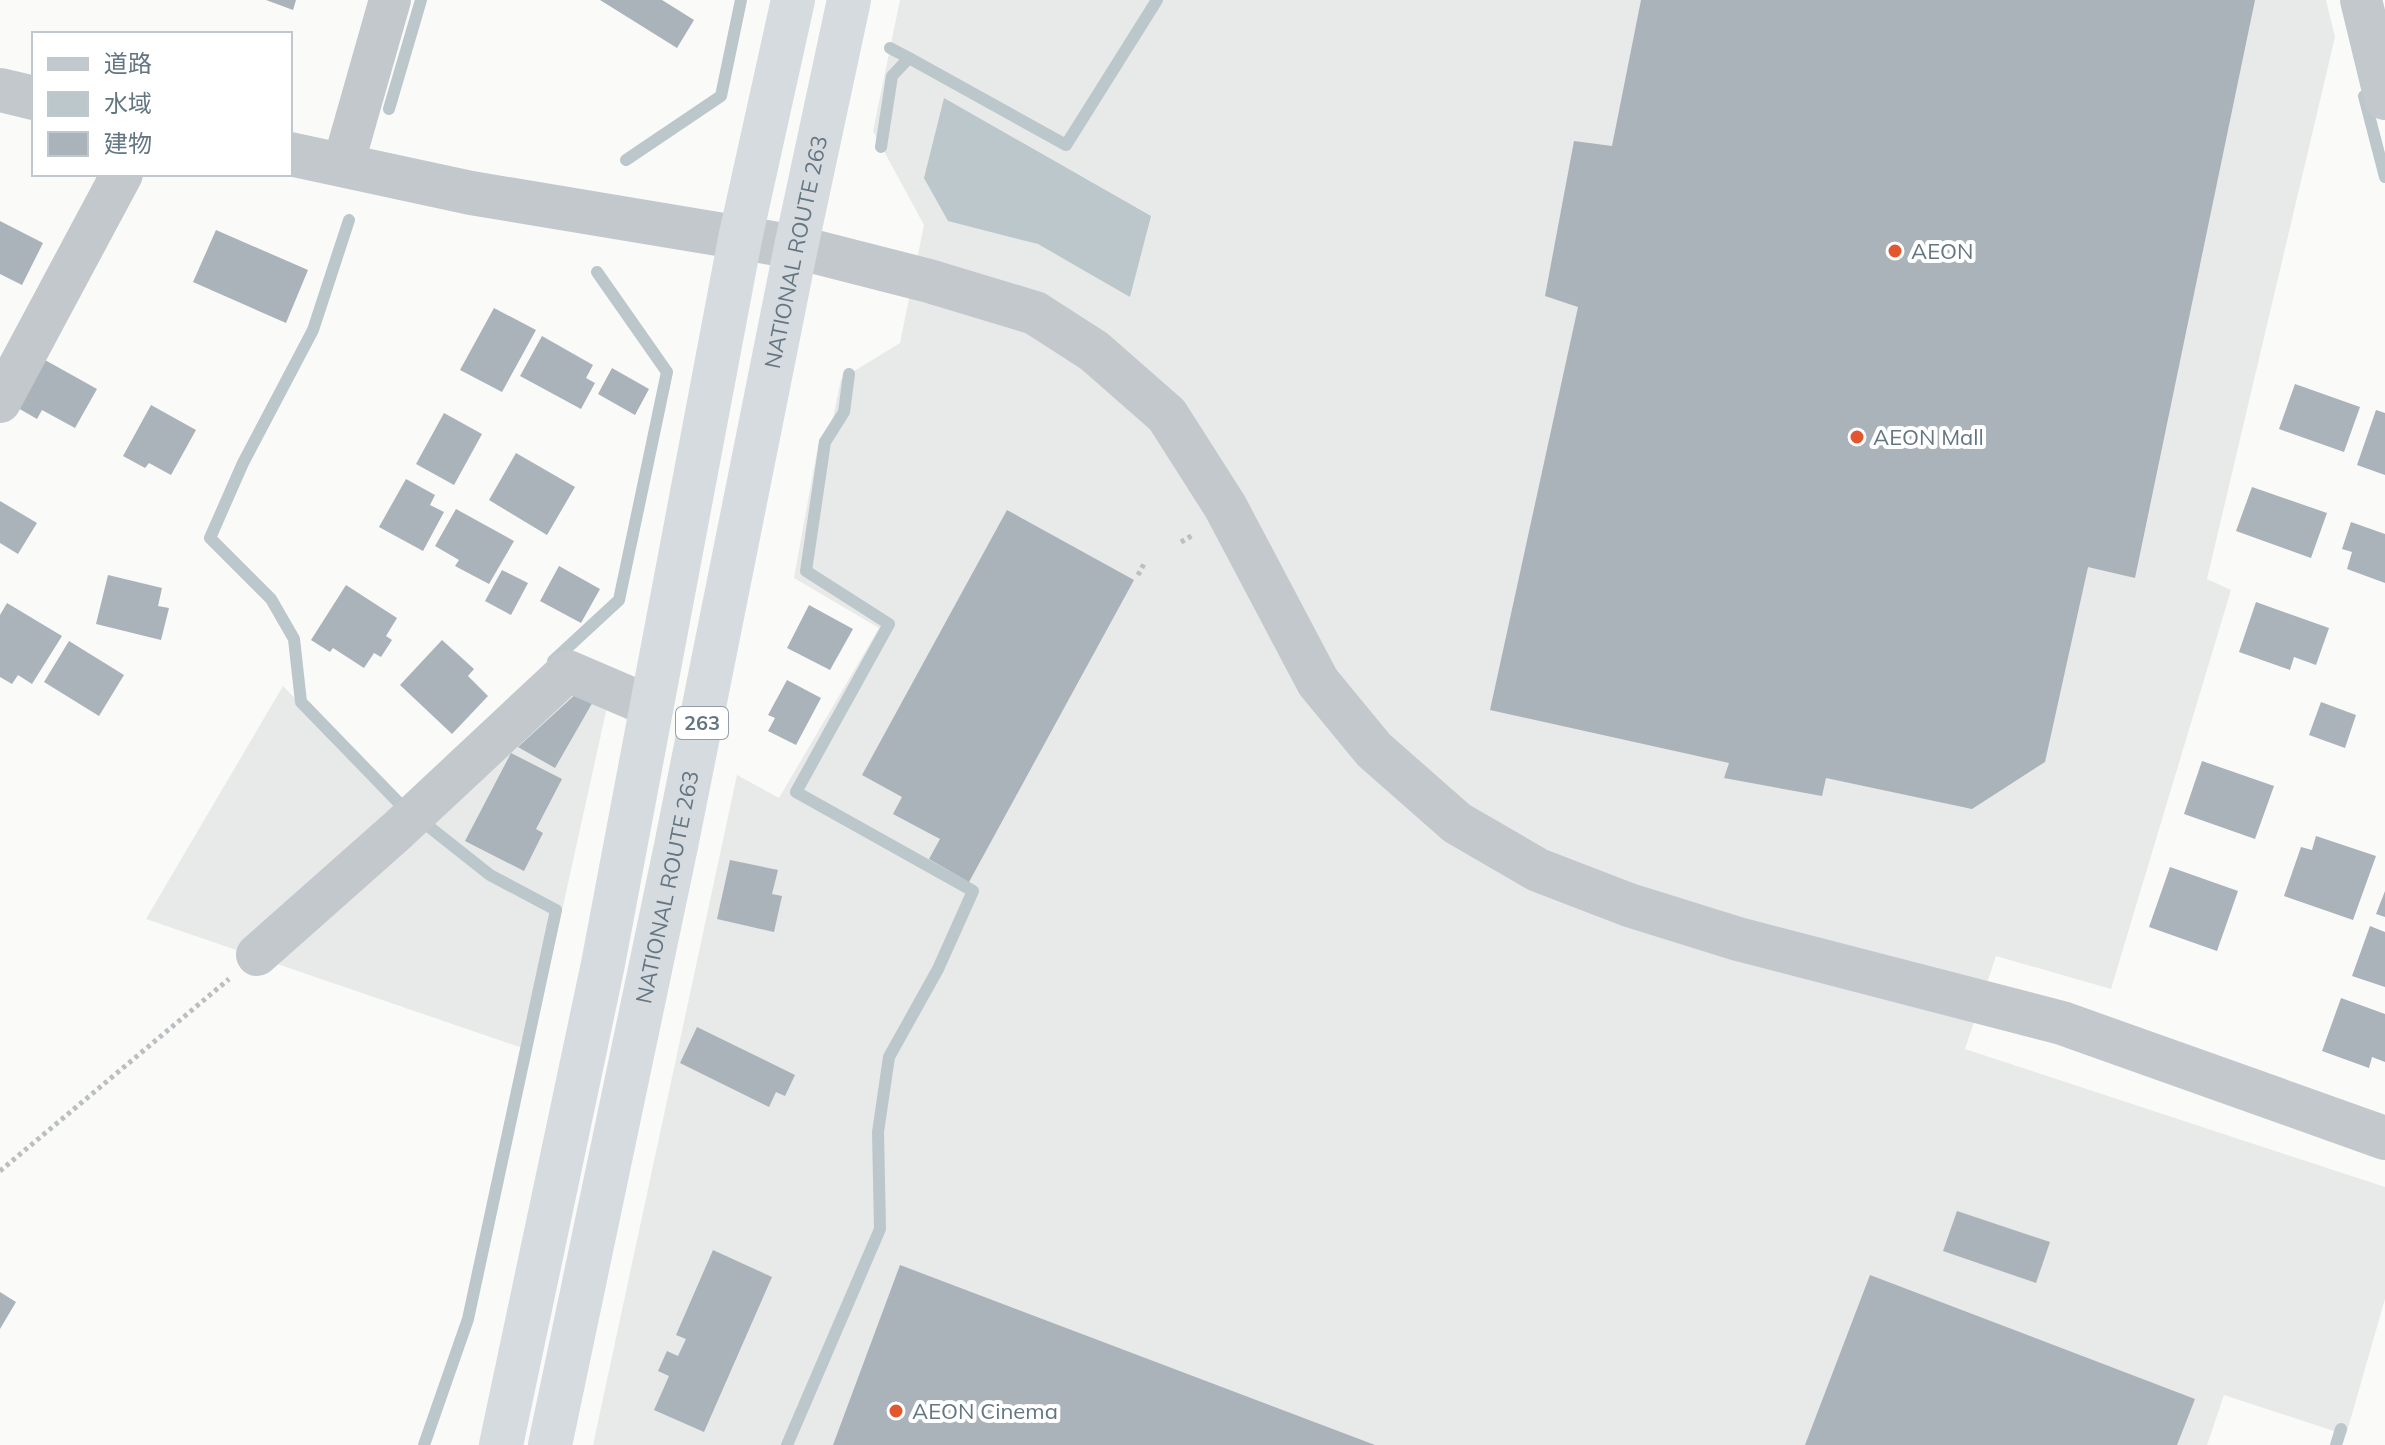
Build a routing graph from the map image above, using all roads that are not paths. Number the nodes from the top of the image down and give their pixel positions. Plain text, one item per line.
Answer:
1 (390, 0) edge
2 (793, 0) edge
3 (849, 0) edge
4 (2361, 0) edge
5 (0, 90) edge
6 (32, 98) edge
7 (2385, 99) edge
8 (292, 154) edge
9 (343, 165) junction
10 (121, 176) edge
11 (740, 239) junction
12 (796, 247) junction
13 (0, 402) edge
14 (652, 707) junction
15 (257, 955) road end
16 (2385, 1138) edge
17 (501, 1445) edge
18 (550, 1445) edge

1 - 9 street
2 - 11 highway, NATIONAL ROUTE 263 / 263
3 - 12 highway, NATIONAL ROUTE 263 / 263
4 - 7 street
5 - 6 street
8 - 9 street
9 - 11 street
10 - 13 street
11 - 12 street
11 - 14 highway, NATIONAL ROUTE 263 / 263
12 - 16 street
12 - 18 highway, NATIONAL ROUTE 263 / 263
14 - 15 street
14 - 17 highway, NATIONAL ROUTE 263 / 263

